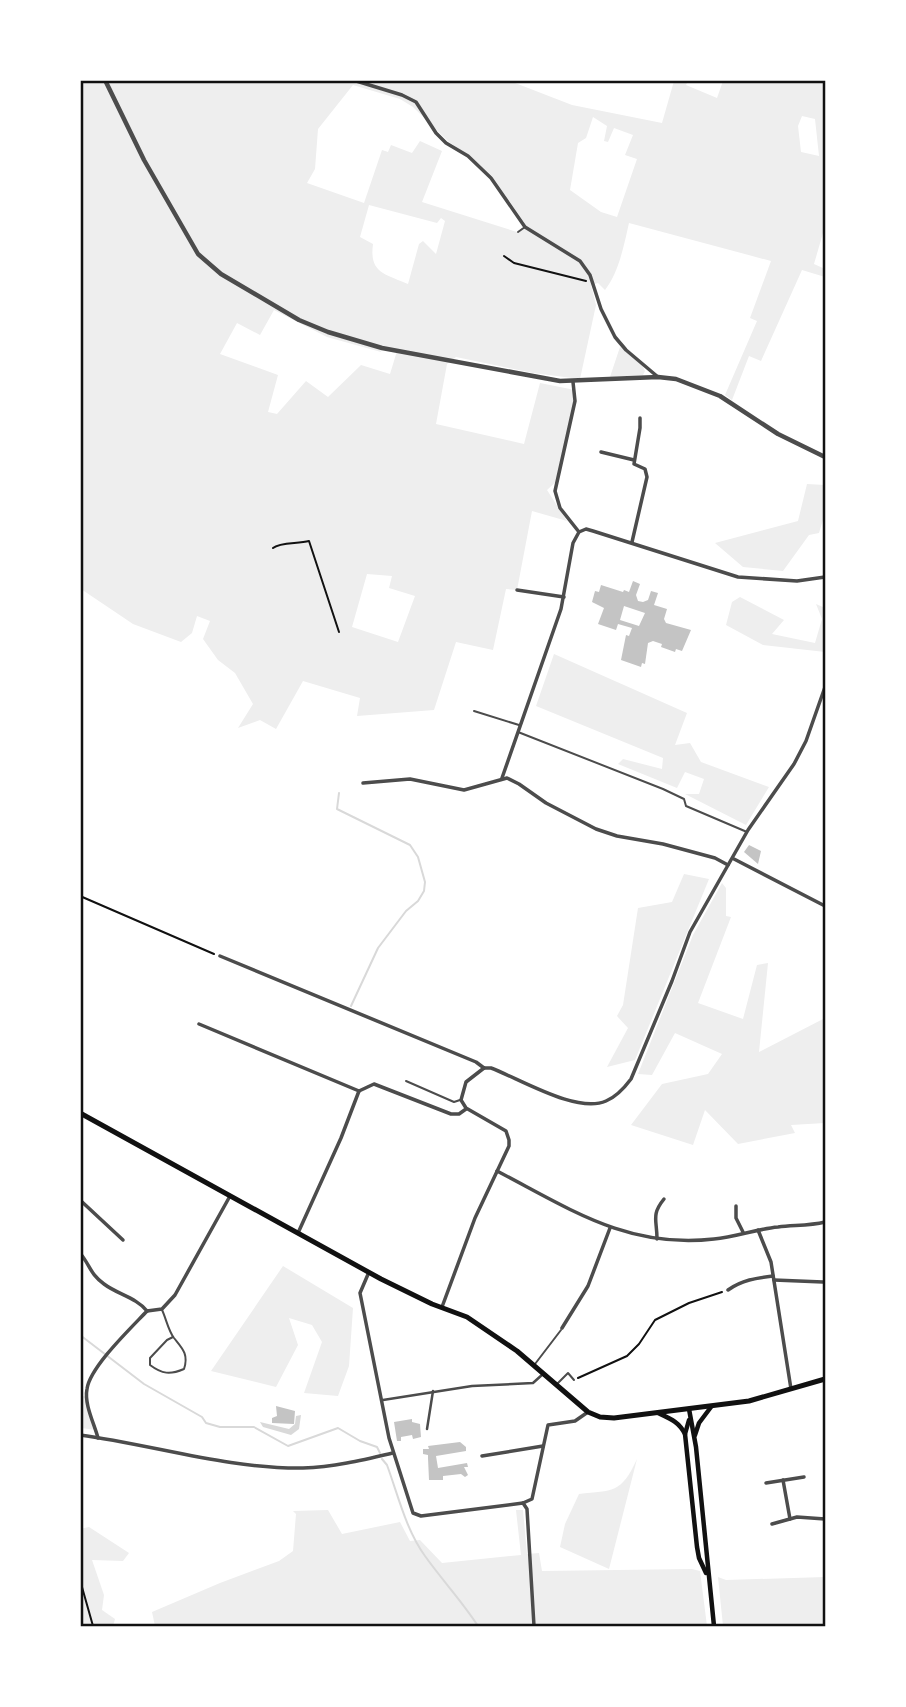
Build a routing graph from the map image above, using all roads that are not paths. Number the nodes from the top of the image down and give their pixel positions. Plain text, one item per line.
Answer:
1 (105, 80) edge
2 (353, 80) edge
3 (524, 227) junction
4 (517, 232) dead end
5 (658, 377) junction
6 (573, 382) junction
7 (639, 418) dead end
8 (601, 452) dead end
9 (825, 457) edge
10 (634, 460) junction
11 (579, 532) junction
12 (632, 542) junction
13 (825, 578) edge
14 (517, 590) dead end
15 (564, 597) junction
16 (825, 687) edge
17 (820, 703) junction
18 (825, 704) edge
19 (474, 711) dead end
20 (519, 725) junction
21 (517, 731) junction
22 (502, 778) junction
23 (363, 783) dead end
24 (747, 832) junction
25 (734, 858) junction
26 (728, 865) junction
27 (825, 906) edge
28 (220, 956) road end
29 (199, 1024) dead end
30 (484, 1068) junction
31 (406, 1081) dead end
32 (359, 1091) junction
33 (461, 1100) junction
34 (466, 1108) junction
35 (81, 1114) edge
36 (497, 1171) junction
37 (230, 1196) junction
38 (664, 1199) dead end
39 (80, 1200) edge
40 (736, 1206) dead end
41 (825, 1222) edge
42 (610, 1228) junction
43 (758, 1230) junction
44 (298, 1233) junction
45 (743, 1233) junction
46 (657, 1239) junction
47 (123, 1240) dead end
48 (80, 1253) edge
49 (369, 1272) junction
50 (774, 1278) junction
51 (823, 1282) dead end
52 (728, 1290) road end
53 (442, 1307) junction
54 (162, 1309) junction
55 (147, 1311) junction
56 (562, 1328) joint
57 (173, 1338) junction
58 (534, 1365) junction
59 (543, 1374) junction
60 (825, 1379) edge
61 (574, 1380) road end
62 (556, 1385) junction
63 (791, 1390) junction
64 (433, 1391) junction
65 (383, 1400) junction
66 (711, 1407) junction
67 (689, 1409) junction
68 (588, 1412) junction
69 (657, 1413) junction
70 (690, 1417) junction
71 (427, 1429) dead end
72 (685, 1434) junction
73 (80, 1435) edge
74 (695, 1436) junction
75 (98, 1438) junction
76 (543, 1446) junction
77 (393, 1453) junction
78 (482, 1456) dead end
79 (804, 1477) dead end
80 (783, 1480) junction
81 (766, 1483) dead end
82 (523, 1503) junction
83 (790, 1519) junction
84 (825, 1519) edge
85 (772, 1524) dead end
86 (708, 1577) junction
87 (534, 1626) edge
88 (714, 1626) edge

1 - 6 street
2 - 3 street
3 - 4 lane
3 - 5 street
5 - 6 street
5 - 9 street
6 - 11 street
7 - 10 street
8 - 10 street
10 - 12 street
11 - 12 street
11 - 15 street
12 - 13 street
14 - 15 street
15 - 20 street
16 - 17 street
17 - 18 street
17 - 24 street
19 - 20 lane
20 - 21 street
21 - 22 street
21 - 24 lane
22 - 23 street
22 - 26 street
24 - 25 street
25 - 26 street
25 - 27 street
26 - 30 street
28 - 30 street
29 - 32 street
30 - 33 street
31 - 33 lane
32 - 34 street
32 - 44 street
33 - 34 street
34 - 36 street
35 - 37 main road
36 - 42 street
36 - 53 street
37 - 44 main road
37 - 54 street
38 - 46 street
39 - 47 street
40 - 45 street
41 - 43 street
42 - 46 street
42 - 56 street
43 - 45 street
43 - 50 street
44 - 49 main road
45 - 46 street
48 - 55 street
49 - 53 main road
49 - 65 street
50 - 51 street
50 - 52 street
50 - 63 street
53 - 58 main road
54 - 55 street
54 - 57 lane
55 - 75 street
56 - 58 lane
57 - 57 lane
58 - 59 main road
59 - 62 main road
59 - 64 street
60 - 63 main road
61 - 62 lane
62 - 68 main road
63 - 66 main road
64 - 65 street
64 - 71 street
65 - 77 street
66 - 67 main road
66 - 74 main road
67 - 69 main road
67 - 70 main road
68 - 69 main road
68 - 76 street
69 - 72 main road
70 - 72 main road
70 - 74 main road
72 - 86 main road
73 - 75 street
74 - 86 main road
75 - 77 street
76 - 78 street
76 - 82 street
77 - 82 street
79 - 80 street
80 - 81 street
80 - 83 street
82 - 87 street
83 - 84 street
83 - 85 street
86 - 88 main road

